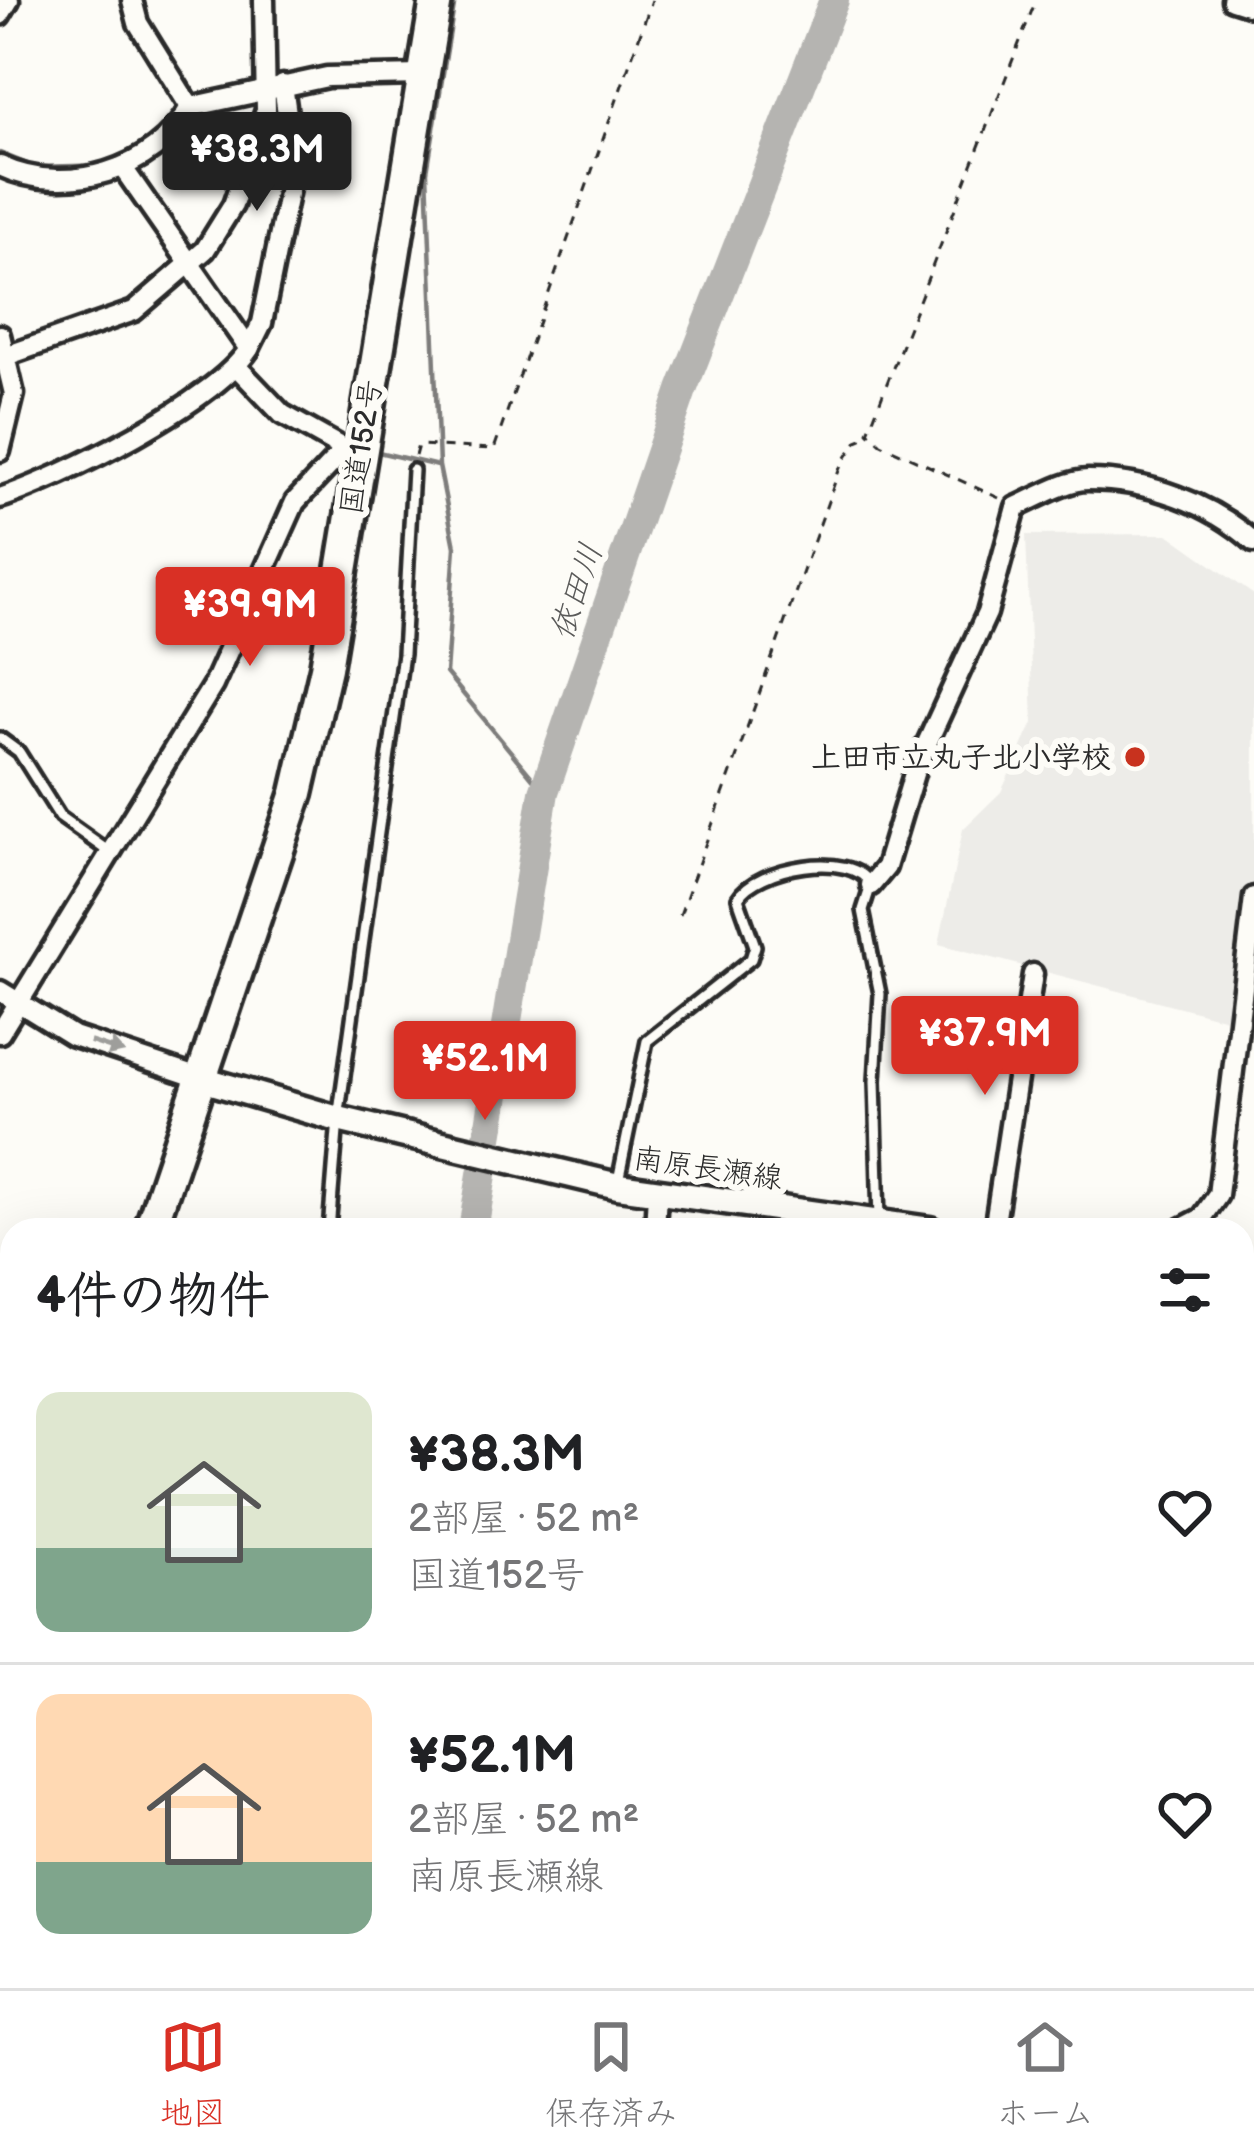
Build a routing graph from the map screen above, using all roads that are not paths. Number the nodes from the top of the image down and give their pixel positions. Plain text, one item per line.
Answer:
1 (10, 0) edge
2 (132, 0) edge
3 (263, 0) edge
4 (436, 0) edge
5 (1232, 0) edge
6 (1254, 7) edge
7 (0, 15) edge
8 (422, 75) junction
9 (276, 86) junction
10 (190, 107) junction
11 (0, 166) edge
12 (123, 168) junction
13 (190, 266) junction
14 (2, 349) edge
15 (249, 349) junction
16 (237, 367) junction
17 (0, 451) edge
18 (352, 453) junction
19 (412, 470) dead end
20 (0, 498) edge
21 (1254, 542) edge
22 (0, 738) edge
23 (112, 854) junction
24 (871, 885) junction
25 (1254, 897) edge
26 (1033, 974) dead end
27 (0, 991) edge
28 (19, 1002) junction
29 (0, 1034) edge
30 (202, 1079) junction
31 (338, 1119) junction
32 (617, 1186) junction
33 (657, 1193) junction
34 (154, 1218) edge
35 (330, 1218) edge
36 (656, 1218) edge
37 (813, 1218) edge
38 (879, 1218) edge
39 (996, 1218) edge
40 (1202, 1218) edge

1 - 7 street
2 - 10 street
3 - 9 street
4 - 8 highway, 国道152号
5 - 6 street
8 - 9 street
8 - 18 highway, 国道152号
9 - 10 street
9 - 13 street
9 - 15 street
10 - 12 street
11 - 12 street
12 - 13 street
13 - 14 street
13 - 15 street
14 - 17 street
15 - 16 street
16 - 18 street
16 - 20 street
18 - 23 street
18 - 30 highway, 国道152号
19 - 31 lane
21 - 24 street
22 - 23 lane
23 - 28 street
24 - 32 lane
24 - 38 lane
25 - 40 street
26 - 39 street
27 - 28 street
28 - 29 street
28 -> 30 street
30 - 31 main road, 南原長瀬線
30 - 34 highway, 国道152号
31 - 32 main road, 南原長瀬線
31 - 35 lane
32 - 33 main road, 南原長瀬線
33 - 36 street
33 - 37 main road, 南原長瀬線

